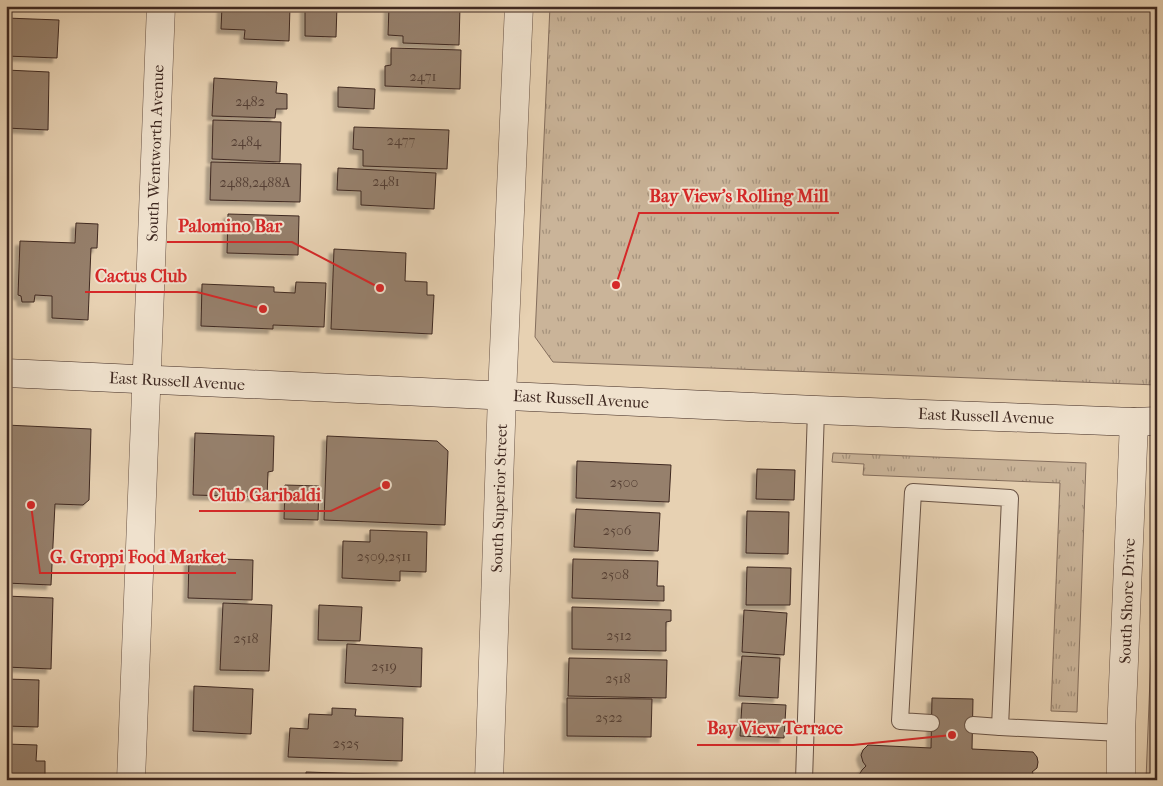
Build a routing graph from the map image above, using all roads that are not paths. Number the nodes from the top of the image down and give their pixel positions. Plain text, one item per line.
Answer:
1 (161, 6) edge
2 (519, 6) edge
3 (6, 373) edge
4 (146, 379) junction
5 (502, 395) junction
6 (816, 410) junction
7 (1146, 421) edge
8 (931, 723) dead end
9 (972, 725) dead end
10 (1000, 727) junction
11 (1122, 733) junction
12 (131, 780) edge
13 (489, 780) edge
14 (804, 780) edge
15 (1121, 780) edge

1 - 4 street, South Wentworth Avenue
2 - 5 street, South Superior Street
3 - 4 street, East Russell Avenue
4 - 5 street, East Russell Avenue
4 - 12 street, South Wentworth Avenue
5 - 6 street, East Russell Avenue
5 - 13 street, South Superior Street
6 - 7 street, East Russell Avenue
6 - 14 lane
7 - 11 street, South Shore Drive
8 - 10 lane
9 - 10 lane
10 - 11 lane
11 - 15 street, South Shore Drive

